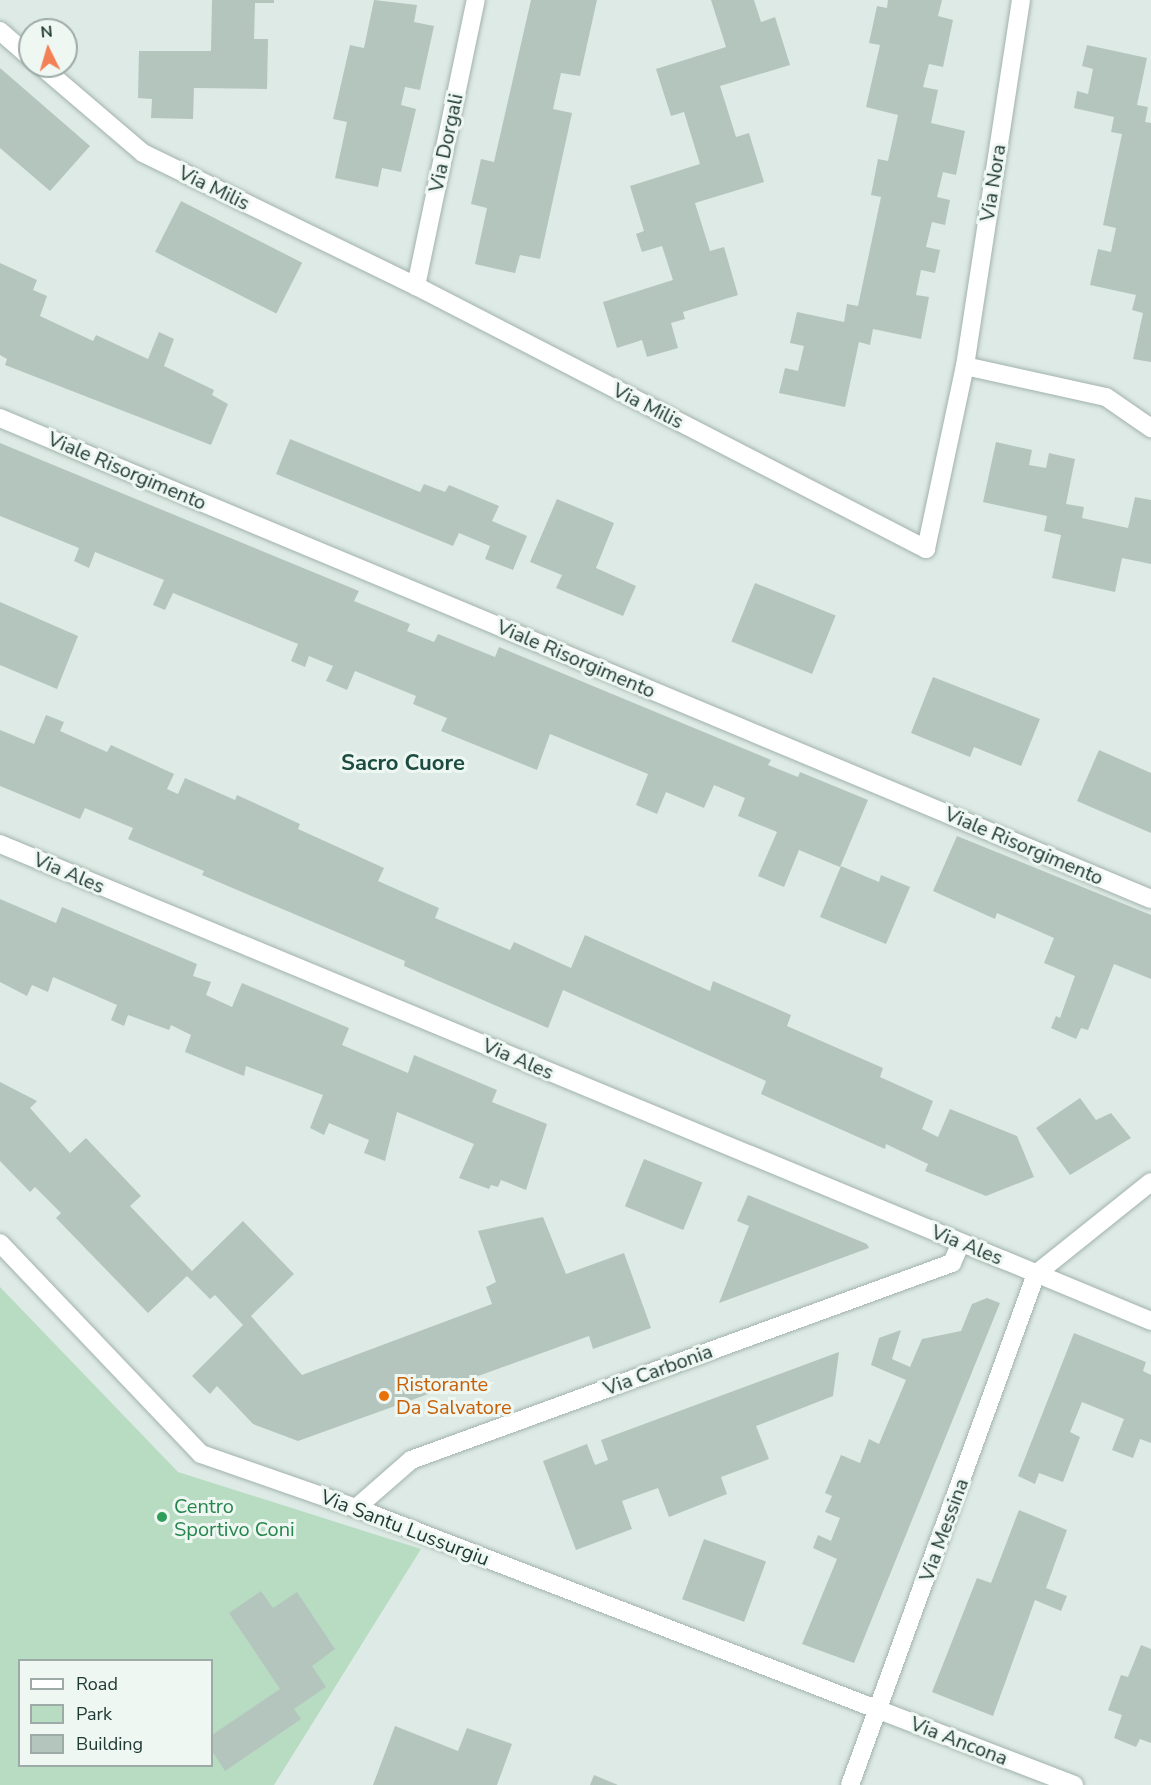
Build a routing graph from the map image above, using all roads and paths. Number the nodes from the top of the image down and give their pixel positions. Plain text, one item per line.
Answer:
1 (476, 0) edge
2 (1021, 0) edge
3 (0, 32) edge
4 (18, 47) edge
5 (54, 78) edge
6 (416, 286) junction
7 (965, 366) junction
8 (0, 418) edge
9 (1151, 428) edge
10 (0, 844) edge
11 (1151, 899) edge
12 (1151, 1182) edge
13 (0, 1243) edge
14 (961, 1243) junction
15 (1036, 1274) junction
16 (1151, 1321) edge
17 (356, 1508) junction
18 (879, 1710) junction
19 (850, 1785) edge
20 (1074, 1785) edge

1 - 6 street, Via Dorgali
2 - 7 street, Via Nora
3 - 4 street
5 - 6 street, Via Milis
6 - 7 street, Via Milis
7 - 9 street
8 - 11 street, Viale Risorgimento
10 - 14 street, Via Ales
12 - 15 street
13 - 17 street, Via Santu Lussurgiu
14 - 15 street, Via Ales
14 - 17 street, Via Carbonia
15 - 16 street, Via Ales
15 - 18 street, Via Messina
17 - 18 street, Via Santu Lussurgiu
18 - 19 street, Via Messina
18 - 20 street, Via Ancona

